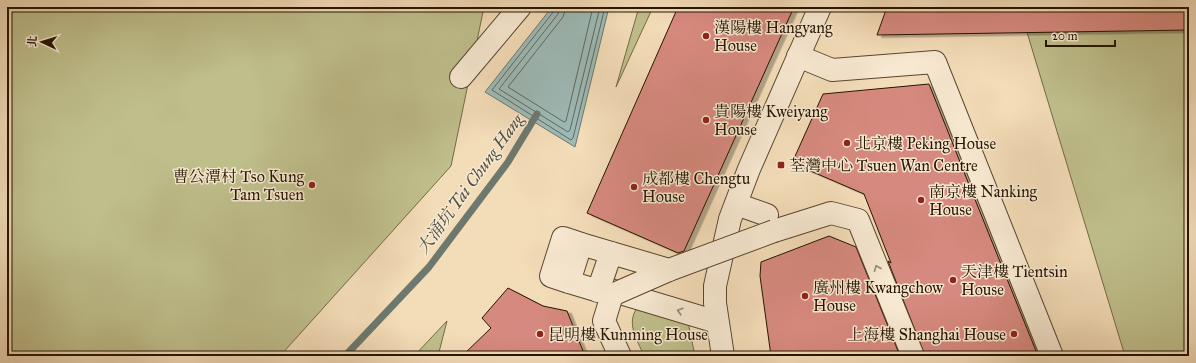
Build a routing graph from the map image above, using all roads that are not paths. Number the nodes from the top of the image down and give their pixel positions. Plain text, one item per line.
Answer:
1 (520, 7) edge
2 (820, 7) edge
3 (798, 56) junction
4 (461, 76) dead end
5 (736, 204) junction
6 (771, 223) junction
7 (596, 248) junction
8 (718, 268) junction
9 (669, 270) junction
10 (590, 289) junction
11 (717, 322) junction
12 (620, 356) edge
13 (722, 356) edge
14 (912, 356) edge
15 (1052, 356) edge

1 - 4 street
2 - 3 street
3 - 5 street
3 - 15 street
5 - 6 street
5 - 8 street
6 - 9 street, bridge
14 -> 6 street
7 - 9 street, bridge
7 - 10 street
7 - 10 street, bridge
8 - 11 street
11 -> 8 street
9 - 10 street, bridge
10 - 12 street, bridge
11 - 13 street

